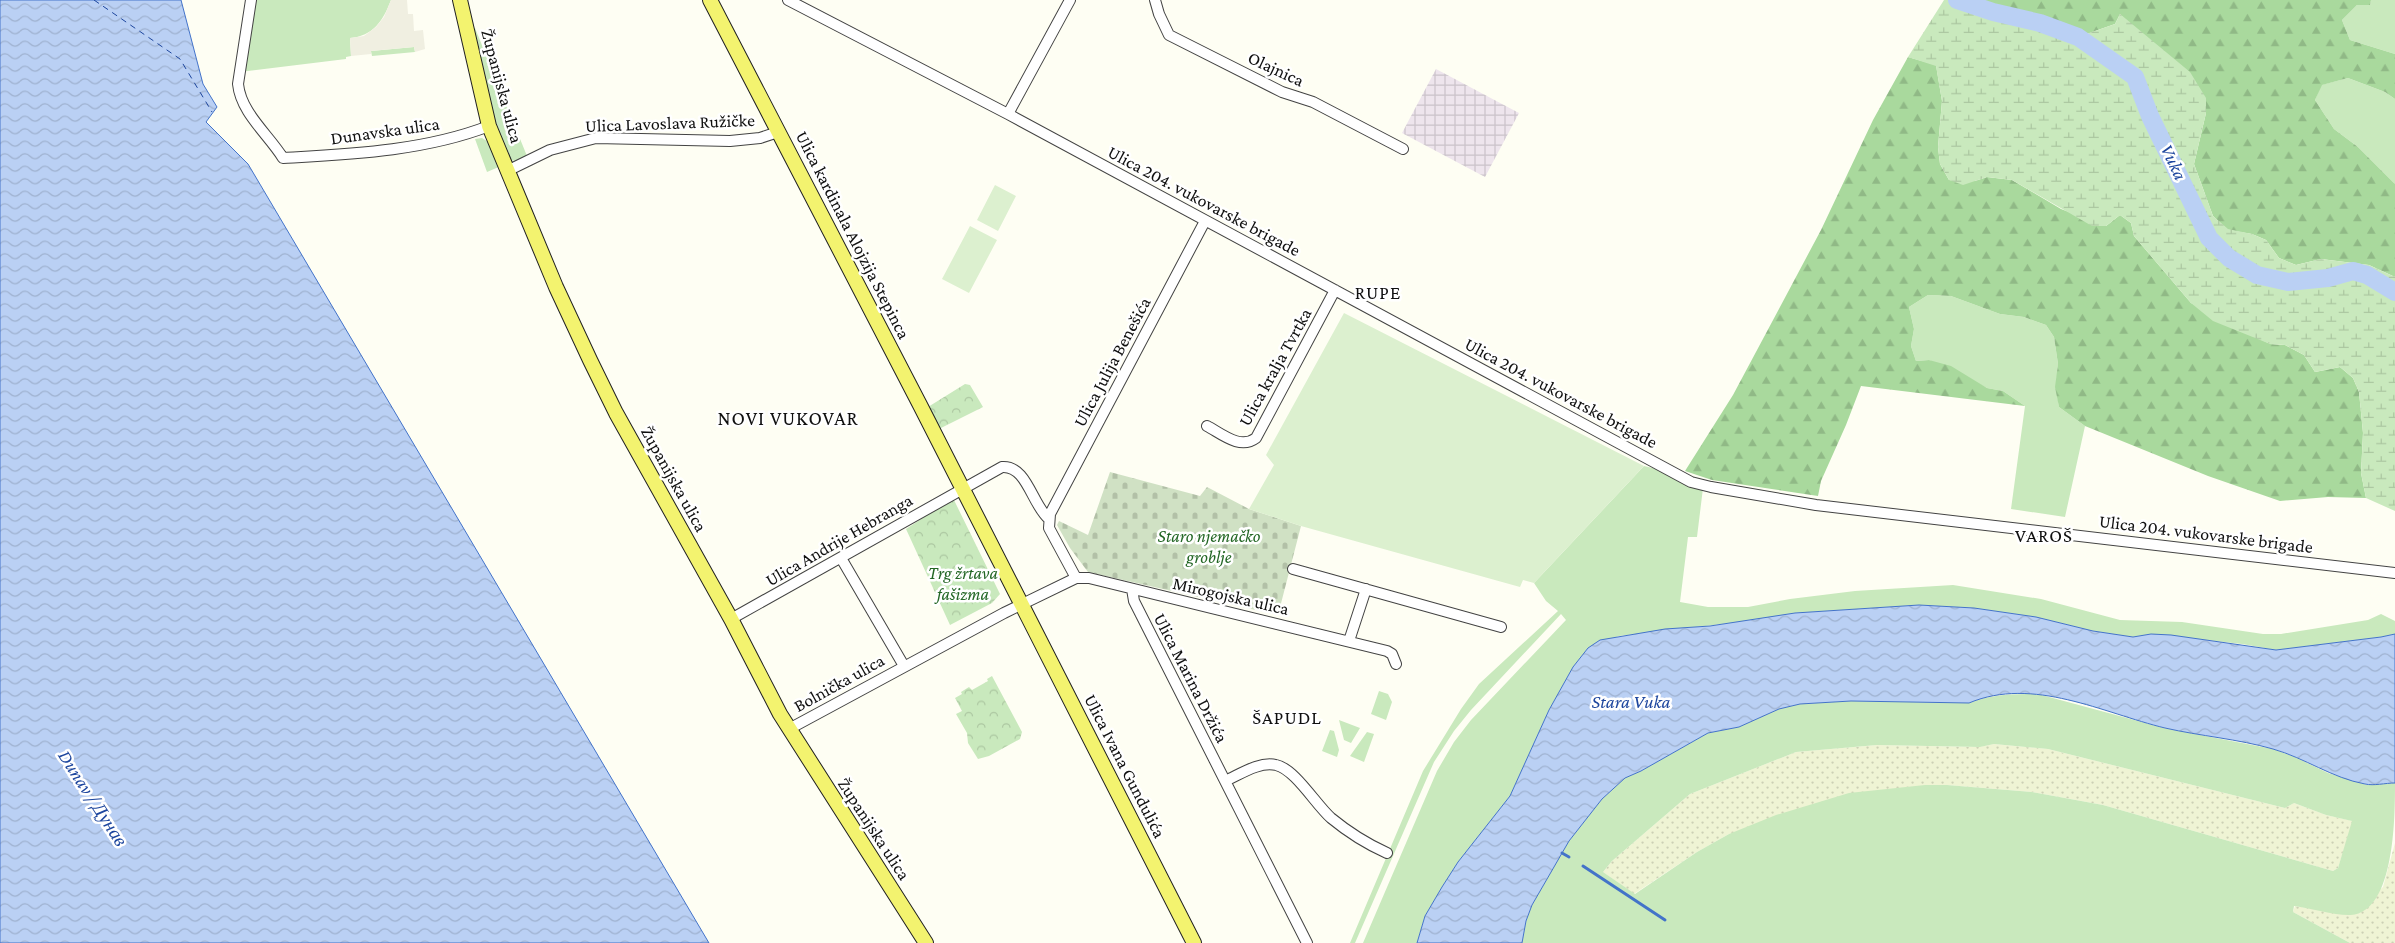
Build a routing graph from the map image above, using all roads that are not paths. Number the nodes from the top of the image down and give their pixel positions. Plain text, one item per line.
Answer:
1 (251, 0) edge
2 (460, 0) edge
3 (710, 0) edge
4 (788, 0) edge
5 (1070, 0) edge
6 (1156, 0) edge
7 (1008, 114) junction
8 (489, 126) junction
9 (778, 132) junction
10 (1403, 148) dead end
11 (507, 171) junction
12 (1205, 221) junction
13 (1335, 290) junction
14 (1207, 426) dead end
15 (962, 488) junction
16 (1049, 519) junction
17 (841, 558) junction
18 (1293, 569) dead end
19 (2395, 573) edge
20 (1076, 578) junction
21 (1132, 589) junction
22 (1366, 589) junction
23 (1022, 605) junction
24 (731, 619) junction
25 (1501, 627) dead end
26 (1349, 641) junction
27 (1396, 664) dead end
28 (904, 666) junction
29 (789, 729) junction
30 (1225, 781) junction
31 (1387, 853) dead end
32 (926, 943) edge
33 (1194, 943) edge
34 (1307, 943) edge

1 - 8 street, Dunavska ulica
2 - 8 main road, Županijska ulica
3 - 9 main road, Ulica kardinala Alojzija Stepinca
4 - 7 street, Ulica 204. vukovarske brigade
5 - 7 street
6 - 10 street, Olajnica
7 - 12 street, Ulica 204. vukovarske brigade
8 - 11 main road, Županijska ulica
9 - 11 street, Ulica Lavoslava Ružičke
9 - 15 main road, Ulica kardinala Alojzija Stepinca
11 - 24 main road, Županijska ulica
12 - 13 street, Ulica 204. vukovarske brigade
12 - 16 street, Ulica Julija Benešića
13 - 14 street, Ulica kralja Tvrtka
13 - 19 street, Ulica 204. vukovarske brigade
15 - 16 street
15 - 17 street, Ulica Andrije Hebranga
15 - 23 main road
16 - 20 street
17 - 24 street, Ulica Andrije Hebranga
17 - 28 street, Bolnička ulica
18 - 22 street
20 - 21 street, Mirogojska ulica
20 - 23 street
21 - 26 street, Mirogojska ulica
21 - 30 street, Ulica Marina Držića
22 - 25 street
22 - 26 street
23 - 28 street, Bolnička ulica
23 - 33 main road, Ulica Ivana Gundulića
24 - 29 main road, Županijska ulica
26 - 27 street, Mirogojska ulica
28 - 29 street, Bolnička ulica
29 - 32 main road, Županijska ulica
30 - 31 street
30 - 34 street, Ulica Marina Držića

